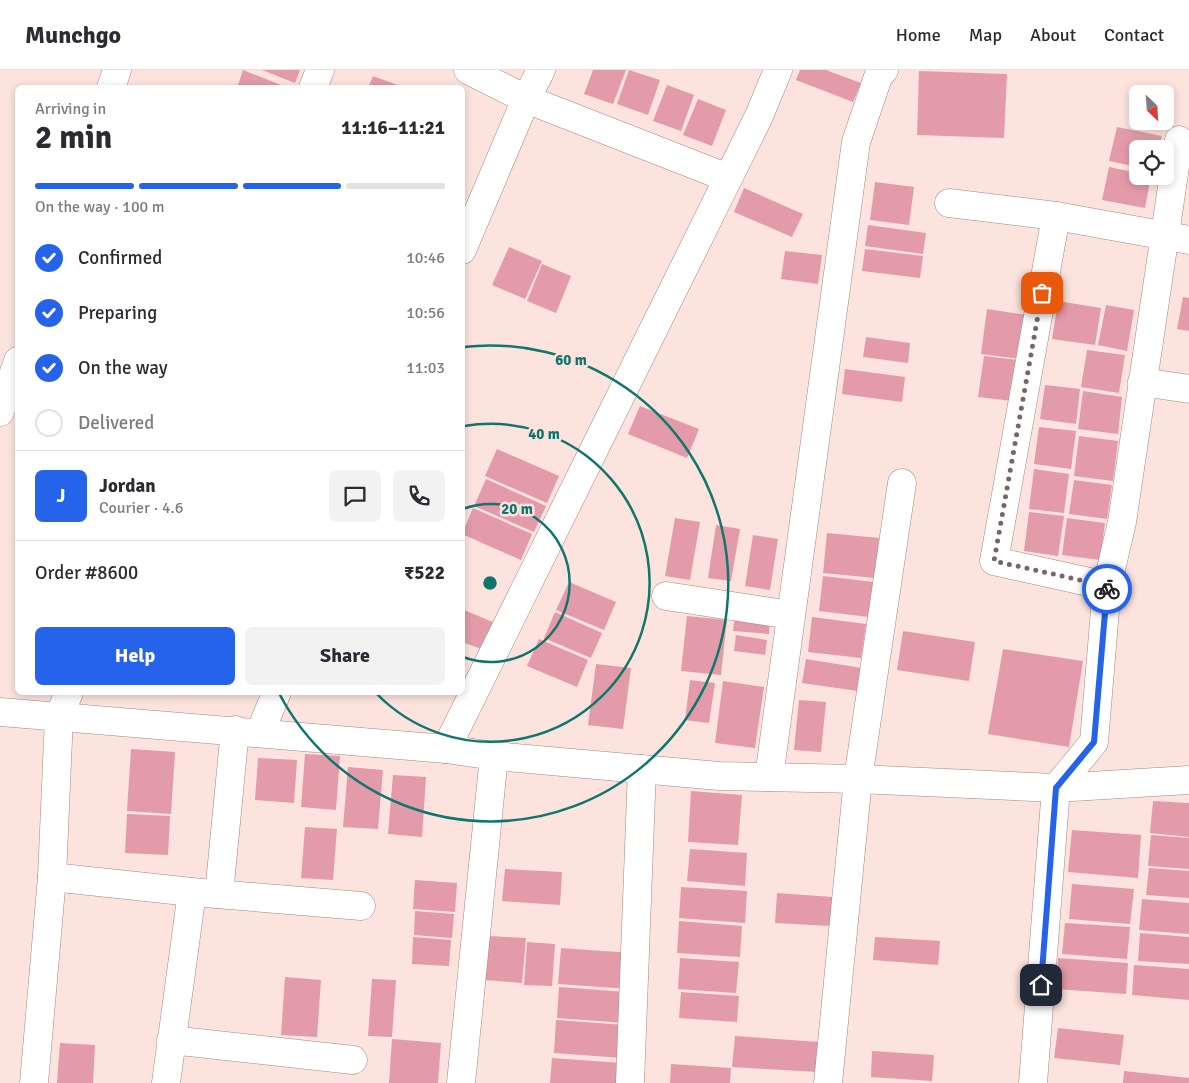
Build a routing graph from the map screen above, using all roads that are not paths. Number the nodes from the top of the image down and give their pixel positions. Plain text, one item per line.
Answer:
1 (117, 70) edge
2 (320, 70) edge
3 (468, 70) edge
4 (541, 70) edge
5 (778, 70) edge
6 (884, 70) edge
7 (112, 85) edge
8 (313, 85) edge
9 (526, 99) junction
10 (1179, 140) dead end
11 (728, 178) junction
12 (949, 203) dead end
13 (1056, 216) junction
14 (1177, 238) edge
15 (465, 243) edge
16 (15, 370) edge
17 (1142, 382) junction
18 (1189, 389) edge
19 (0, 412) edge
20 (902, 483) dead end
21 (1107, 586) junction
22 (666, 596) dead end
23 (791, 615) junction
24 (275, 695) edge
25 (64, 705) edge
26 (0, 712) edge
27 (248, 731) junction
28 (446, 749) junction
29 (494, 756) junction
30 (642, 769) junction
31 (768, 777) junction
32 (858, 779) junction
33 (1189, 780) edge
34 (1056, 788) junction
35 (52, 877) junction
36 (206, 893) junction
37 (361, 906) dead end
38 (171, 1040) junction
39 (353, 1060) dead end
40 (34, 1083) edge
41 (166, 1083) edge
42 (461, 1083) edge
43 (630, 1083) edge
44 (828, 1083) edge
45 (1033, 1083) edge

1 - 7 street
2 - 8 street
3 - 9 street
4 - 9 street
5 - 11 street
6 - 23 street
9 - 11 street
9 - 15 street
10 - 14 street
11 - 28 street
12 - 13 street
13 - 14 street
13 - 21 street
14 - 17 street
16 - 19 street
17 - 18 street
17 - 21 street
20 - 32 street
21 - 34 street
22 - 23 street
23 - 31 street
24 - 27 street
25 - 26 street
25 - 27 street
25 - 35 street
27 - 28 street
27 - 36 street
28 - 29 street
29 - 30 street
29 - 42 street
30 - 31 street
30 - 43 street
31 - 32 street
32 - 34 street
32 - 44 street
33 - 34 street
34 - 45 street
35 - 36 street
35 - 40 street
36 - 37 street
36 - 38 street
38 - 39 street
38 - 41 street

